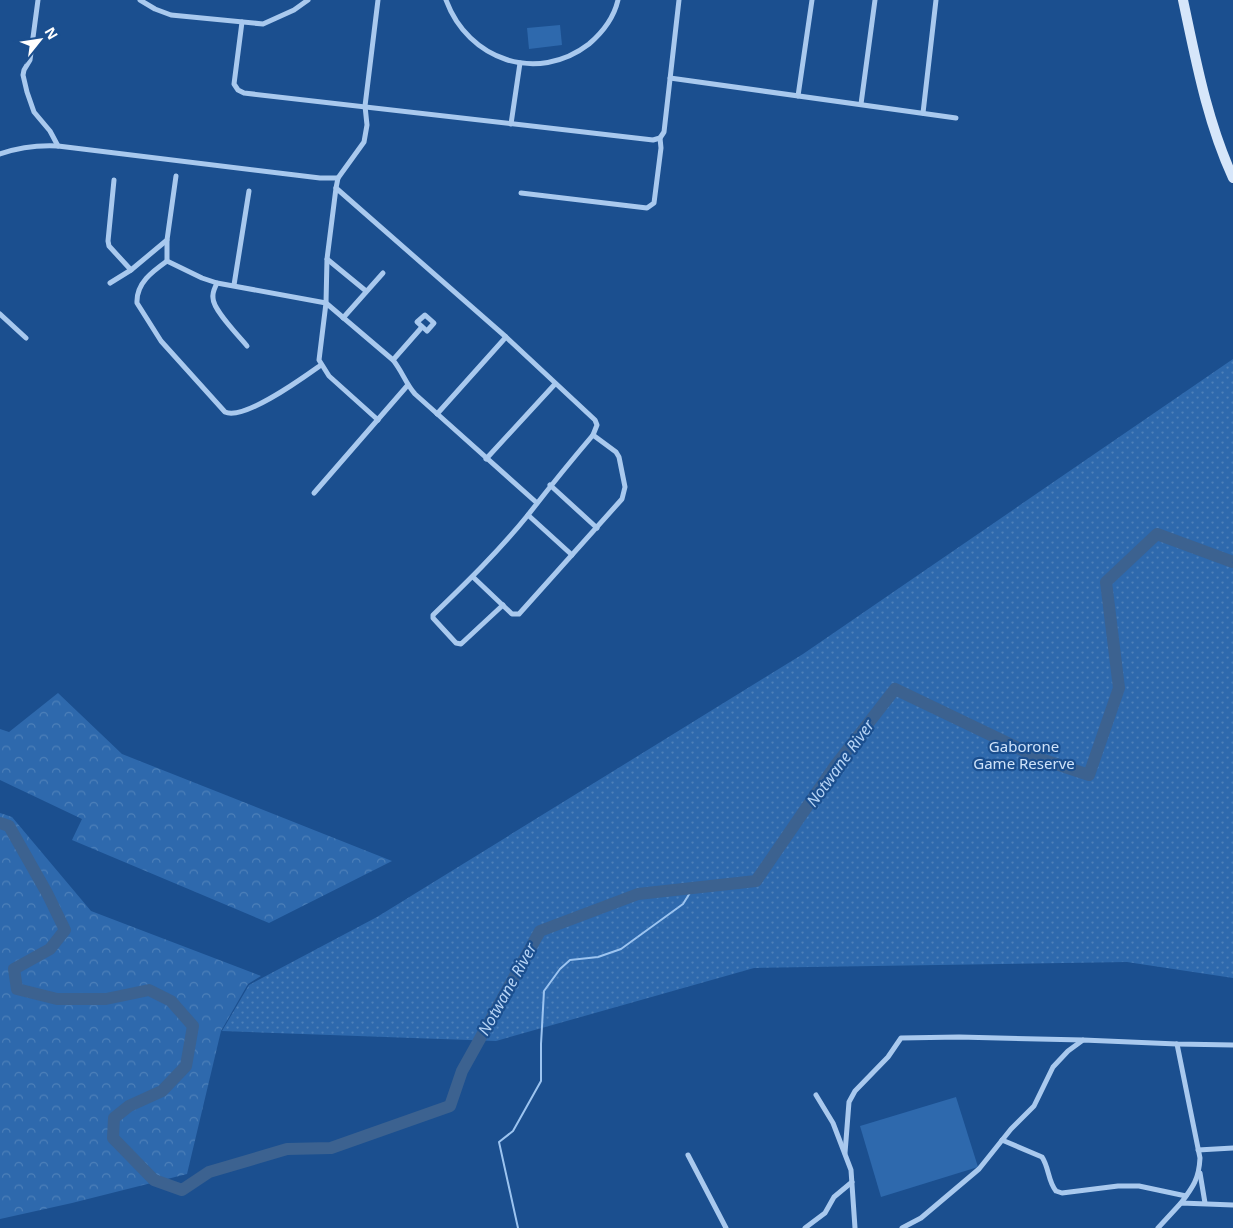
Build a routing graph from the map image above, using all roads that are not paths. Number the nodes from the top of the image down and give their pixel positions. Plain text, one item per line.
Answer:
1 (38, 0) edge
2 (140, 0) edge
3 (308, 0) edge
4 (378, 0) edge
5 (446, 0) edge
6 (618, 0) edge
7 (679, 0) edge
8 (812, 0) edge
9 (876, 0) edge
10 (936, 0) edge
11 (1183, 0) edge
12 (242, 22) junction
13 (520, 63) junction
14 (670, 78) junction
15 (798, 96) junction
16 (860, 104) junction
17 (365, 106) junction
18 (923, 113) junction
19 (956, 118) dead end
20 (511, 124) junction
21 (660, 138) junction
22 (58, 146) junction
23 (0, 154) edge
24 (176, 176) dead end
25 (338, 178) junction
26 (1233, 178) edge
27 (114, 180) dead end
28 (336, 188) junction
29 (249, 191) dead end
30 (521, 193) dead end
31 (167, 240) junction
32 (327, 259) junction
33 (167, 261) junction
34 (131, 270) junction
35 (383, 272) dead end
36 (110, 283) dead end
37 (217, 283) junction
38 (234, 285) junction
39 (366, 291) junction
40 (326, 303) junction
41 (0, 314) edge
42 (343, 318) junction
43 (422, 327) dead end
44 (506, 337) junction
45 (26, 338) dead end
46 (247, 346) dead end
47 (393, 360) junction
48 (321, 365) junction
49 (556, 384) junction
50 (407, 386) junction
51 (437, 414) junction
52 (378, 420) junction
53 (593, 435) junction
54 (486, 459) junction
55 (550, 485) junction
56 (314, 493) dead end
57 (537, 502) junction
58 (528, 515) junction
59 (597, 528) junction
60 (572, 555) junction
61 (473, 577) junction
62 (503, 605) junction
63 (1083, 1040) junction
64 (1177, 1044) junction
65 (1233, 1045) edge
66 (816, 1095) dead end
67 (1002, 1140) junction
68 (1233, 1148) edge
69 (1198, 1150) junction
70 (845, 1153) junction
71 (688, 1155) dead end
72 (1199, 1170) junction
73 (852, 1182) junction
74 (1186, 1196) junction
75 (1181, 1203) junction
76 (1205, 1203) junction
77 (1233, 1205) edge
78 (726, 1228) edge
79 (805, 1228) edge
80 (855, 1228) edge
81 (902, 1228) edge
82 (1158, 1228) edge

1 - 22 street
2 - 12 street
3 - 12 street
4 - 17 street
5 - 13 street
6 - 13 street
7 - 14 street
8 - 15 street
9 - 16 street
10 - 18 street
11 - 26 street
12 - 17 street
13 - 20 street
14 - 15 street
14 - 21 street
15 - 16 street
16 - 18 street
17 - 20 street
17 - 25 street
18 - 19 street
20 - 21 street
21 - 30 street
22 - 23 street
22 - 25 street
24 - 31 street
25 - 28 street
27 - 34 street
28 - 32 street
28 - 44 street
29 - 38 street
31 - 33 street
31 - 34 street
32 - 39 street
32 - 40 street
33 - 37 street
33 - 48 street
34 - 36 street
35 - 39 street
37 - 38 street
37 - 46 street
38 - 40 street
39 - 42 street
40 - 42 street
40 - 48 street
41 - 45 street
42 - 47 street
43 - 47 street
44 - 49 street
44 - 51 street
47 - 50 street
48 - 52 street
49 - 53 street
49 - 54 street
50 - 51 street
50 - 52 street
51 - 54 street
52 - 56 street
53 - 55 street
53 - 59 street
54 - 57 street
55 - 57 street
55 - 59 street
57 - 58 street
58 - 60 street
58 - 61 street
59 - 60 street
60 - 62 street
61 - 62 street
61 - 62 street
63 - 64 street
63 - 67 street
63 - 70 street
64 - 65 street
64 - 69 street
66 - 70 street
67 - 74 street
67 - 81 street
68 - 69 street
69 - 72 street
70 - 73 street
71 - 78 street
72 - 74 street
72 - 76 street
73 - 79 street
73 - 80 street
74 - 75 street
75 - 76 street
75 - 82 street
76 - 77 street

